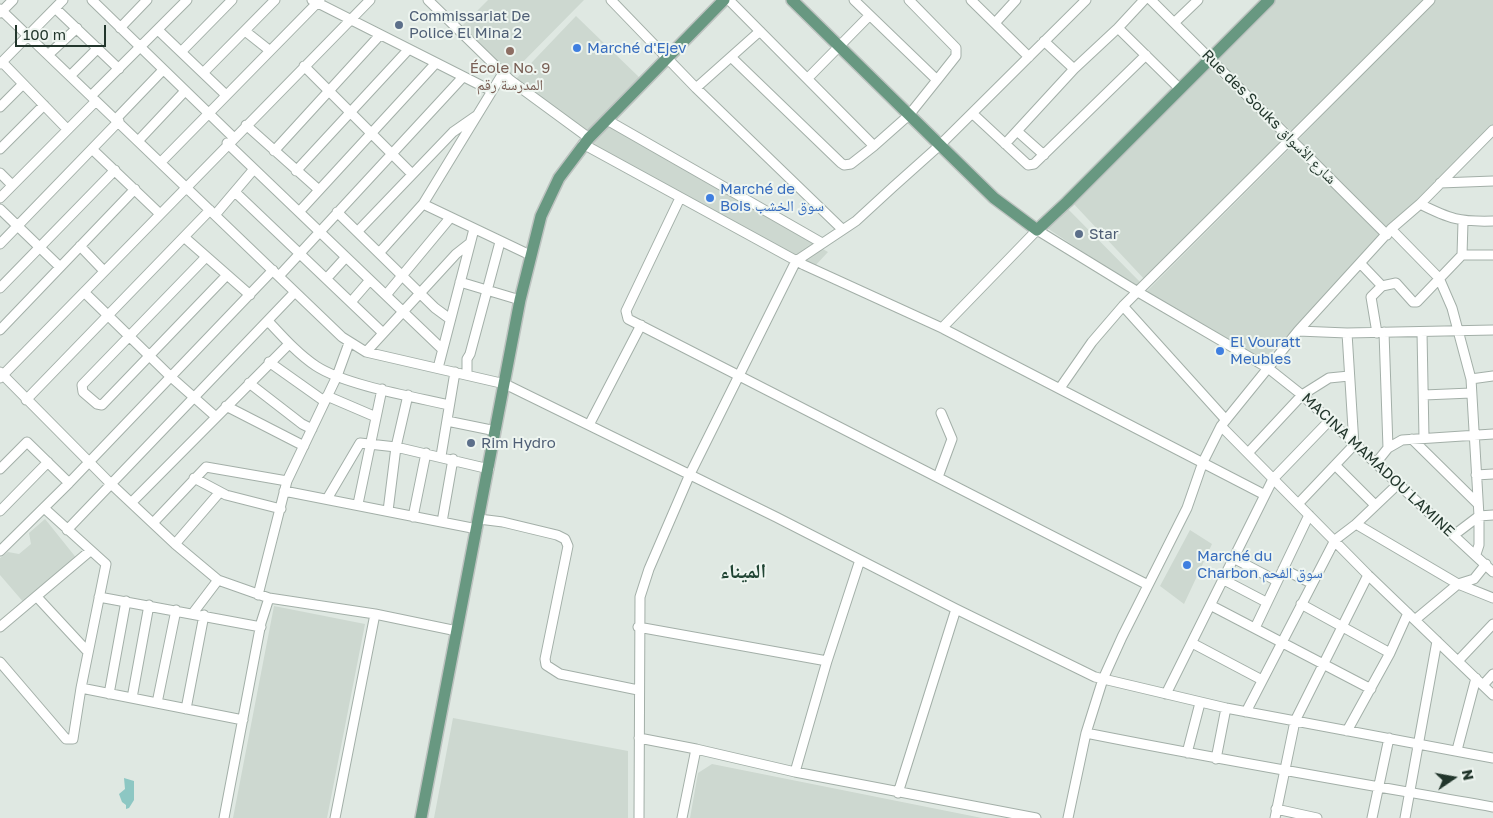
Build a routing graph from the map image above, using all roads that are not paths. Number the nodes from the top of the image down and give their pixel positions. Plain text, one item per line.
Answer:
1 (13, 0) edge
2 (63, 0) edge
3 (92, 0) edge
4 (133, 0) edge
5 (148, 0) edge
6 (187, 0) edge
7 (232, 0) edge
8 (275, 0) edge
9 (370, 0) edge
10 (428, 0) edge
11 (611, 0) edge
12 (724, 0) edge
13 (729, 0) edge
14 (792, 0) edge
15 (854, 0) edge
16 (909, 0) edge
17 (971, 0) edge
18 (1016, 0) edge
19 (1086, 0) edge
20 (1144, 0) edge
21 (1151, 0) edge
22 (1198, 0) edge
23 (1268, 0) edge
24 (1430, 0) edge
25 (316, 1) edge
26 (141, 7) junction
27 (55, 8) junction
28 (1, 11) edge
29 (869, 16) junction
30 (350, 19) junction
31 (995, 23) junction
32 (1174, 23) junction
33 (76, 28) junction
34 (120, 28) junction
35 (1118, 28) junction
36 (158, 30) junction
37 (245, 30) junction
38 (760, 31) junction
39 (380, 35) junction
40 (27, 36) junction
41 (1044, 41) junction
42 (140, 47) junction
43 (839, 47) junction
44 (98, 48) junction
45 (269, 50) junction
46 (408, 50) junction
47 (181, 52) junction
48 (48, 55) junction
49 (1146, 55) junction
50 (1029, 56) junction
51 (731, 57) junction
52 (666, 58) junction
53 (1210, 59) junction
54 (1, 63) edge
55 (436, 64) junction
56 (304, 66) junction
57 (119, 69) junction
58 (1074, 69) junction
59 (162, 70) junction
60 (203, 73) junction
61 (503, 74) junction
62 (70, 76) junction
63 (462, 78) junction
64 (808, 78) junction
65 (937, 80) junction
66 (23, 84) junction
67 (696, 88) junction
68 (1180, 89) junction
69 (329, 91) junction
70 (492, 91) junction
71 (184, 92) junction
72 (226, 95) junction
73 (93, 99) junction
74 (44, 105) junction
75 (0, 107) edge
76 (350, 112) junction
77 (972, 113) junction
78 (208, 114) junction
79 (908, 115) junction
80 (476, 116) junction
81 (117, 120) junction
82 (607, 120) junction
83 (246, 125) junction
84 (67, 129) junction
85 (1493, 130) edge
86 (1017, 131) junction
87 (372, 133) junction
88 (139, 140) junction
89 (230, 140) junction
90 (1292, 140) junction
91 (586, 141) junction
92 (1004, 144) junction
93 (940, 145) junction
94 (874, 146) junction
95 (0, 149) edge
96 (93, 150) junction
97 (274, 151) junction
98 (434, 151) junction
99 (392, 154) junction
100 (1044, 155) junction
101 (161, 162) junction
102 (448, 163) junction
103 (254, 169) junction
104 (115, 170) junction
105 (296, 171) junction
106 (0, 173) edge
107 (412, 174) junction
108 (1493, 181) edge
109 (1440, 183) junction
110 (12, 185) junction
111 (186, 187) junction
112 (135, 189) junction
113 (319, 190) junction
114 (235, 192) junction
115 (0, 198) edge
116 (680, 198) junction
117 (423, 204) junction
118 (1420, 204) junction
119 (0, 209) edge
120 (212, 212) junction
121 (299, 212) junction
122 (337, 212) junction
123 (160, 214) junction
124 (450, 218) junction
125 (1493, 221) edge
126 (1463, 222) junction
127 (18, 226) junction
128 (474, 229) junction
129 (842, 230) junction
130 (1036, 230) junction
131 (319, 231) junction
132 (358, 232) junction
133 (1389, 232) junction
134 (184, 237) junction
135 (500, 242) junction
136 (470, 243) junction
137 (822, 243) junction
138 (0, 244) edge
139 (38, 246) junction
140 (80, 246) junction
141 (300, 252) junction
142 (380, 252) junction
143 (1462, 255) junction
144 (1493, 255) edge
145 (206, 256) junction
146 (530, 256) junction
147 (346, 257) junction
148 (796, 261) junction
149 (1360, 263) junction
150 (60, 267) junction
151 (104, 271) junction
152 (276, 273) junction
153 (402, 274) junction
154 (227, 275) junction
155 (327, 278) junction
156 (1439, 278) junction
157 (370, 280) junction
158 (460, 282) junction
159 (1382, 286) junction
160 (0, 288) edge
161 (84, 292) junction
162 (295, 292) junction
163 (487, 292) junction
164 (1138, 292) junction
165 (422, 293) junction
166 (250, 295) junction
167 (386, 295) junction
168 (520, 300) junction
169 (351, 302) junction
170 (1124, 306) junction
171 (403, 312) junction
172 (108, 316) junction
173 (450, 319) junction
174 (268, 321) junction
175 (641, 325) junction
176 (1, 326) edge
177 (942, 328) junction
178 (1493, 330) edge
179 (1298, 331) junction
180 (1457, 331) junction
181 (1422, 332) junction
182 (1347, 333) junction
183 (1380, 333) junction
184 (383, 334) junction
185 (129, 336) junction
186 (349, 343) junction
187 (289, 344) junction
188 (442, 349) junction
189 (366, 352) junction
190 (150, 357) junction
191 (269, 362) junction
192 (438, 368) junction
193 (1268, 368) junction
194 (455, 372) junction
195 (738, 374) junction
196 (1, 375) edge
197 (467, 375) junction
198 (337, 376) junction
199 (1349, 376) junction
200 (1493, 376) edge
201 (171, 377) junction
202 (1471, 379) junction
203 (249, 383) junction
204 (505, 384) junction
205 (1060, 388) junction
206 (382, 389) junction
207 (1472, 393) junction
208 (408, 395) junction
209 (1302, 395) junction
210 (1424, 395) junction
211 (193, 397) junction
212 (326, 399) junction
213 (26, 400) junction
214 (450, 405) junction
215 (226, 406) junction
216 (941, 413) dead end
217 (215, 416) junction
218 (376, 417) junction
219 (447, 421) junction
220 (1329, 421) junction
221 (1223, 423) junction
222 (589, 425) junction
223 (312, 429) junction
224 (496, 431) junction
225 (1493, 434) edge
226 (1473, 435) junction
227 (1412, 438) junction
228 (1424, 438) junction
229 (370, 443) junction
230 (1354, 445) junction
231 (304, 446) junction
232 (396, 447) junction
233 (1388, 448) junction
234 (426, 453) junction
235 (1248, 453) junction
236 (441, 456) junction
237 (452, 459) junction
238 (48, 462) junction
239 (89, 462) junction
240 (1204, 462) junction
241 (1376, 463) junction
242 (1335, 465) junction
243 (489, 468) junction
244 (0, 469) edge
245 (690, 474) junction
246 (1493, 474) edge
247 (1476, 475) junction
248 (938, 477) junction
249 (194, 478) junction
250 (1274, 479) junction
251 (287, 481) junction
252 (69, 483) junction
253 (110, 483) junction
254 (1396, 485) junction
255 (284, 491) junction
256 (219, 493) junction
257 (1265, 495) junction
258 (327, 499) junction
259 (132, 502) junction
260 (358, 504) junction
261 (1478, 504) junction
262 (1375, 506) junction
263 (44, 508) junction
264 (281, 509) junction
265 (1304, 509) junction
266 (0, 511) edge
267 (388, 511) junction
268 (1493, 514) edge
269 (1479, 516) junction
270 (413, 517) junction
271 (153, 522) junction
272 (442, 522) junction
273 (478, 524) junction
274 (1356, 524) junction
275 (67, 530) junction
276 (1454, 534) junction
277 (1335, 540) junction
278 (175, 544) junction
279 (2, 545) edge
280 (90, 552) junction
281 (1476, 554) junction
282 (1234, 559) junction
283 (860, 560) junction
284 (1491, 567) edge
285 (1283, 569) junction
286 (1368, 575) junction
287 (218, 580) junction
288 (1224, 580) junction
289 (1277, 581) junction
290 (1311, 583) junction
291 (1458, 584) junction
292 (1148, 585) junction
293 (258, 595) junction
294 (37, 597) junction
295 (99, 597) junction
296 (269, 598) junction
297 (1493, 598) edge
298 (126, 601) junction
299 (1266, 602) junction
300 (1301, 604) junction
301 (149, 605) junction
302 (1212, 606) junction
303 (956, 609) junction
304 (176, 610) junction
305 (193, 613) junction
306 (1408, 613) junction
307 (375, 614) junction
308 (204, 615) junction
309 (1416, 619) junction
310 (1493, 624) edge
311 (0, 626) edge
312 (1344, 626) junction
313 (260, 627) junction
314 (638, 627) junction
315 (1255, 628) junction
316 (457, 631) junction
317 (1437, 641) junction
318 (1282, 642) junction
319 (1192, 643) junction
320 (88, 652) junction
321 (1390, 653) junction
322 (827, 661) junction
323 (1458, 661) junction
324 (0, 662) edge
325 (1325, 665) junction
326 (1493, 674) edge
327 (1476, 678) junction
328 (1103, 679) junction
329 (1262, 680) junction
330 (1483, 686) junction
331 (81, 688) junction
332 (1371, 689) junction
333 (638, 690) junction
334 (109, 694) junction
335 (1166, 694) junction
336 (1493, 695) edge
337 (132, 698) junction
338 (1200, 703) junction
339 (157, 704) junction
340 (1226, 708) junction
341 (186, 709) junction
342 (1246, 712) junction
343 (243, 720) junction
344 (1295, 721) junction
345 (1347, 731) junction
346 (1086, 733) junction
347 (638, 738) junction
348 (1389, 738) junction
349 (1418, 743) junction
350 (696, 749) junction
351 (1457, 750) junction
352 (1187, 753) junction
353 (1493, 758) edge
354 (1216, 759) junction
355 (1285, 769) junction
356 (795, 772) junction
357 (1378, 786) junction
358 (1410, 792) junction
359 (898, 793) junction
360 (1493, 807) edge
361 (1275, 814) edge
362 (224, 818) edge
363 (335, 818) edge
364 (421, 818) edge
365 (638, 818) edge
366 (682, 818) edge
367 (1036, 818) edge
368 (1068, 818) edge
369 (1317, 818) edge
370 (1372, 818) edge
371 (1405, 818) edge

1 - 28 street
2 - 27 street
3 - 34 street
4 - 26 street
5 - 26 street
6 - 36 street
7 - 47 street
8 - 37 street
9 - 30 street
10 - 61 street
11 - 52 street
12 - 52 main road
13 - 38 street
14 - 43 main road
15 - 29 street
16 - 65 street
17 - 31 street
18 - 31 street
19 - 41 street
20 - 35 street
21 - 32 street, Rue des Souks شارع الأسواق
22 - 32 street
23 - 53 main road
24 - 90 street
25 - 30 street
25 - 45 street
26 - 34 street
27 - 33 street
27 - 40 street
28 - 40 street
29 - 43 street
29 - 65 street
30 - 39 street
30 - 56 street
31 - 50 street
32 - 53 street, Rue des Souks شارع الأسواق
33 - 44 street
33 - 48 street
34 - 42 street
35 - 49 street
35 - 58 street
36 - 42 street
36 - 47 street
37 - 45 street
37 - 60 street
38 - 51 street
38 - 64 street
39 - 46 street
39 - 69 street
40 - 48 street
40 - 54 street
41 - 50 street
41 - 58 street
42 - 57 street
42 - 59 street
43 - 64 street
43 - 79 main road
44 - 57 street
44 - 62 street
45 - 72 street
46 - 55 street
46 - 76 street
47 - 60 street
48 - 62 street
49 - 68 street
49 - 100 street
50 - 77 street
51 - 67 street
51 - 94 street
52 - 67 street
52 - 82 main road
53 - 68 main road
53 - 90 street, Rue des Souks شارع الأسواق
54 - 66 street
55 - 63 street
55 - 87 street
56 - 69 street
56 - 83 street
57 - 73 street
58 - 86 street
59 - 71 street
59 - 81 street
60 - 72 street
61 - 70 street
61 - 91 street
62 - 73 street
63 - 70 street
63 - 99 street
64 - 94 street
65 - 79 street
66 - 74 street
66 - 75 street
67 - 129 street
68 - 130 main road
69 - 76 street
69 - 97 street
70 - 80 street
71 - 78 street
71 - 88 street
72 - 78 street
73 - 81 street
73 - 84 street
74 - 84 street
74 - 95 street
76 - 87 street
76 - 105 street
77 - 92 street
77 - 93 street
78 - 89 street
78 - 101 street
79 - 93 main road
79 - 94 street
80 - 98 street
80 - 102 street
81 - 88 street
81 - 96 street
82 - 91 main road
82 - 137 street
83 - 89 street
83 - 97 street
84 - 110 street
85 - 109 street
86 - 92 street
86 - 100 street
87 - 99 street
87 - 113 street
88 - 101 street
89 - 103 street
89 - 111 street
90 - 133 street, Rue des Souks شارع الأسواق
90 - 164 street
91 - 116 street
91 - 146 main road
92 - 100 street
93 - 129 street
93 - 130 main road
96 - 104 street
96 - 127 street
97 - 105 street
98 - 102 street
98 - 107 street
99 - 107 street
99 - 122 street
101 - 111 street
102 - 117 street
103 - 114 street
103 - 121 street
104 - 112 street
104 - 139 street
105 - 113 street
106 - 110 street
107 - 132 street
108 - 109 street
109 - 118 street
110 - 115 street
111 - 120 street
111 - 123 street
112 - 123 street
112 - 140 street
113 - 121 street
114 - 120 street
114 - 141 street
116 - 148 street
116 - 175 street
117 - 124 street
117 - 142 street
118 - 126 street
118 - 133 street
119 - 127 street
120 - 134 street
120 - 152 street
121 - 131 street
122 - 131 street
122 - 132 street
123 - 151 street
124 - 128 street
124 - 153 street
125 - 126 street
126 - 143 street
127 - 138 street
127 - 139 street
128 - 135 street
128 - 136 street
129 - 137 street
130 - 164 street, MACINA MAMADOU LAMINE
130 - 177 street
131 - 141 street
131 - 147 street
132 - 142 street
133 - 149 street
133 - 156 street, Rue des Souks شارع الأسواق
134 - 145 street
134 - 172 street
135 - 146 street
135 - 163 street
136 - 158 street
136 - 165 street
137 - 148 street
139 - 150 street
139 - 160 street
140 - 150 street
140 - 151 street
141 - 152 street
141 - 155 street
142 - 153 street
143 - 144 street
143 - 156 street
145 - 154 street
145 - 185 street
146 - 168 main road
147 - 155 street
147 - 157 street
148 - 177 street
148 - 195 street
149 - 159 street
149 - 179 street
150 - 176 street
151 - 161 street
152 - 162 street
152 - 166 street
153 - 165 street
153 - 167 street
154 - 166 street
154 - 190 street
155 - 169 street
156 - 159 street
156 - 180 street
157 - 167 street
157 - 169 street
158 - 163 street
158 - 173 street
159 - 183 street
161 - 172 street
161 - 196 street
162 - 174 street
162 - 186 street
163 - 168 street
163 - 197 street
164 - 170 street
164 - 193 street, MACINA MAMADOU LAMINE
165 - 171 street
165 - 173 street
166 - 201 street
167 - 171 street
168 - 204 main road
169 - 184 street
170 - 205 street
170 - 221 street
171 - 184 street
171 - 188 street
172 - 185 street
172 - 213 street
173 - 188 street
174 - 187 street
174 - 211 street
175 - 195 street
175 - 222 street
177 - 205 street
178 - 180 street
179 - 182 street
179 - 193 street
180 - 181 street
180 - 202 street
181 - 183 street
181 - 210 street
182 - 183 street
182 - 199 street
183 - 233 street
184 - 189 street
185 - 190 street
185 - 190 street
186 - 189 street
186 - 198 street
187 - 191 street
187 - 198 street
188 - 192 street
189 - 192 street
190 - 201 street
191 - 203 street
191 - 212 street
192 - 194 street
193 - 209 street, MACINA MAMADOU LAMINE
193 - 221 street
194 - 197 street
194 - 214 street
195 - 245 street
195 - 248 street
196 - 213 street
197 - 204 street
198 - 206 street
198 - 212 street
199 - 209 street
199 - 230 street
200 - 202 street
201 - 211 street
201 - 239 street
202 - 207 street
203 - 215 street
203 - 223 street
204 - 222 street
204 - 224 main road
205 - 240 street
206 - 208 street
206 - 218 street
207 - 210 street
207 - 226 street
208 - 214 street
208 - 232 street
209 - 220 street, MACINA MAMADOU LAMINE
209 - 235 street
210 - 228 street
211 - 217 street
211 - 253 street
212 - 218 street
212 - 223 street
213 - 239 street
214 - 219 street
215 - 217 street
215 - 231 street
216 - 248 street
217 - 259 street
218 - 229 street
219 - 224 street
219 - 236 street
220 - 230 street, MACINA MAMADOU LAMINE
220 - 250 street
221 - 235 street
221 - 240 street
222 - 245 street
223 - 231 street
224 - 243 main road
225 - 226 street
226 - 228 street
226 - 247 street
227 - 228 street
227 - 233 street
227 - 261 street
229 - 232 street
229 - 258 street
229 - 260 street
230 - 241 street, MACINA MAMADOU LAMINE
230 - 242 street
231 - 251 street
232 - 234 street
232 - 267 street
233 - 241 street
234 - 236 street
234 - 270 street
235 - 250 street
236 - 237 street
237 - 243 street
237 - 272 street
238 - 244 street
238 - 252 street
238 - 266 street
239 - 252 street
239 - 253 street
240 - 257 street
240 - 292 street
241 - 254 street, MACINA MAMADOU LAMINE
242 - 262 street
242 - 265 street
243 - 273 main road
245 - 283 street
245 - 314 street
246 - 247 street
247 - 261 street
248 - 292 street
249 - 251 street
249 - 256 street
249 - 271 street
250 - 257 street
250 - 265 street
251 - 255 street
252 - 263 street
253 - 259 street
253 - 275 street
254 - 262 street
254 - 276 street, MACINA MAMADOU LAMINE
255 - 258 street
255 - 264 street
256 - 264 street
256 - 278 street
257 - 282 street
258 - 260 street
259 - 271 street
260 - 267 street
261 - 269 street
262 - 274 street
263 - 275 street
263 - 279 street
264 - 293 street
265 - 277 street
265 - 285 street
267 - 270 street
268 - 269 street
269 - 276 street
269 - 281 street
270 - 272 street
271 - 278 street
272 - 273 street
273 - 316 main road
273 - 333 street
274 - 277 street
274 - 291 street
275 - 280 street
276 - 281 street, MACINA MAMADOU LAMINE
277 - 286 street
277 - 290 street
278 - 287 street
280 - 294 street
280 - 295 street
281 - 284 street, MACINA MAMADOU LAMINE
282 - 288 street
282 - 289 street
283 - 303 street
283 - 322 street
284 - 291 street
285 - 289 street
285 - 290 street
286 - 306 street
286 - 312 street
287 - 293 street
287 - 305 street
288 - 299 street
288 - 302 street
289 - 299 street
290 - 300 street
291 - 297 street
291 - 309 street
292 - 328 street
293 - 296 street
294 - 311 street
294 - 320 street
295 - 298 street
295 - 320 street
296 - 307 street
296 - 313 street
298 - 301 street
298 - 334 street
299 - 315 street
300 - 312 street
300 - 318 street
301 - 304 street
301 - 337 street
302 - 315 street
302 - 319 street
303 - 328 street
303 - 359 street
304 - 305 street
304 - 339 street
305 - 308 street
306 - 309 street
306 - 321 street
307 - 316 street
307 - 363 street
308 - 313 street
308 - 341 street
309 - 317 street
310 - 323 street
312 - 321 street
312 - 325 street
313 - 343 street
314 - 322 street
314 - 333 street
315 - 318 street
316 - 364 main road
317 - 323 street
317 - 349 street
318 - 325 street
318 - 329 street
319 - 329 street
319 - 335 street
320 - 331 street
321 - 332 street
322 - 356 street
323 - 327 street
324 - 331 street
325 - 332 street
325 - 344 street
326 - 330 street
327 - 330 street
327 - 351 street
328 - 335 street
328 - 346 street
329 - 342 street
330 - 336 street
331 - 334 street
332 - 345 street
333 - 347 street
334 - 337 street
335 - 338 street
337 - 339 street
338 - 340 street
338 - 352 street
339 - 341 street
340 - 342 street
340 - 354 street
341 - 343 street
342 - 344 street
343 - 362 street
344 - 345 street
344 - 355 street
345 - 348 street
346 - 352 street
346 - 368 street
347 - 350 street
347 - 365 street
348 - 349 street
348 - 357 street
349 - 351 street
349 - 358 street
350 - 356 street
350 - 366 street
351 - 353 street
352 - 354 street
354 - 355 street
355 - 357 street
355 - 361 street
356 - 359 street
357 - 358 street
357 - 370 street
358 - 360 street
358 - 371 street
359 - 367 street
361 - 369 street

